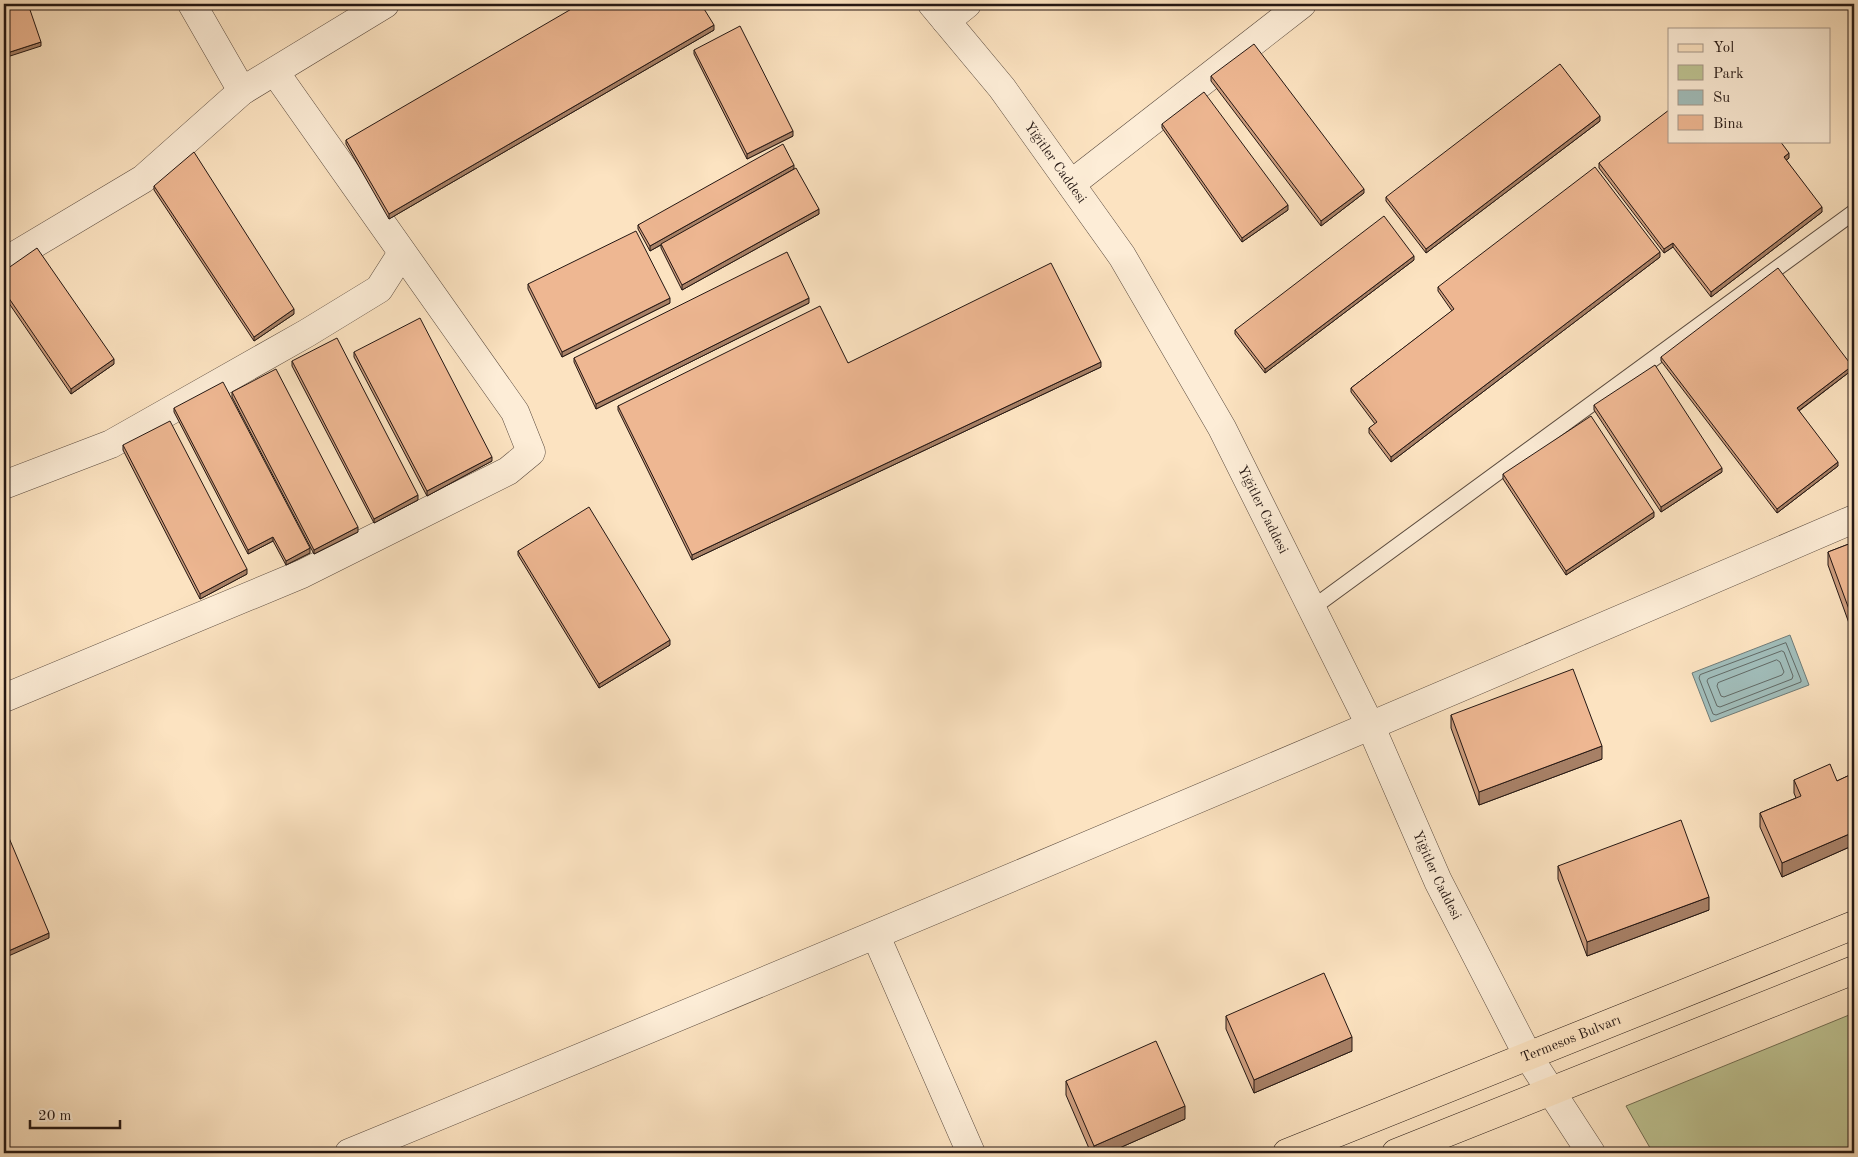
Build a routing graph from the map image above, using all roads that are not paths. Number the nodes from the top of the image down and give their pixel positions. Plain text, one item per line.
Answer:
1 (192, 4) edge
2 (385, 4) edge
3 (967, 4) edge
4 (1302, 4) edge
5 (939, 12) edge
6 (274, 72) junction
7 (242, 92) junction
8 (1071, 184) junction
9 (1854, 212) edge
10 (402, 253) junction
11 (4, 262) edge
12 (4, 485) edge
13 (1854, 519) edge
14 (1311, 610) junction
15 (4, 698) edge
16 (1371, 727) junction
17 (1854, 925) edge
18 (876, 936) junction
19 (1854, 970) edge
20 (1528, 1056) junction
21 (1551, 1090) junction
22 (349, 1153) edge
23 (970, 1153) edge
24 (1287, 1153) edge
25 (1396, 1153) edge
26 (1591, 1153) edge

1 - 7 street
2 - 6 street
3 - 5 street
4 - 8 street
5 - 8 street, Yiğitler Caddesi
6 - 7 street
6 - 10 street
7 - 11 street
8 - 14 street, Yiğitler Caddesi
9 - 14 lane
10 - 12 street
10 - 15 street
13 - 16 street
14 - 16 street, Yiğitler Caddesi
16 - 18 street
16 - 20 street, Yiğitler Caddesi
17 - 20 main road, Termesos Bulvarı
18 - 22 street
18 - 23 street
19 - 21 main road
20 - 21 street, Yiğitler Caddesi
20 - 24 main road, Termesos Bulvarı
21 - 25 main road
21 - 26 street, Yiğitler Caddesi

